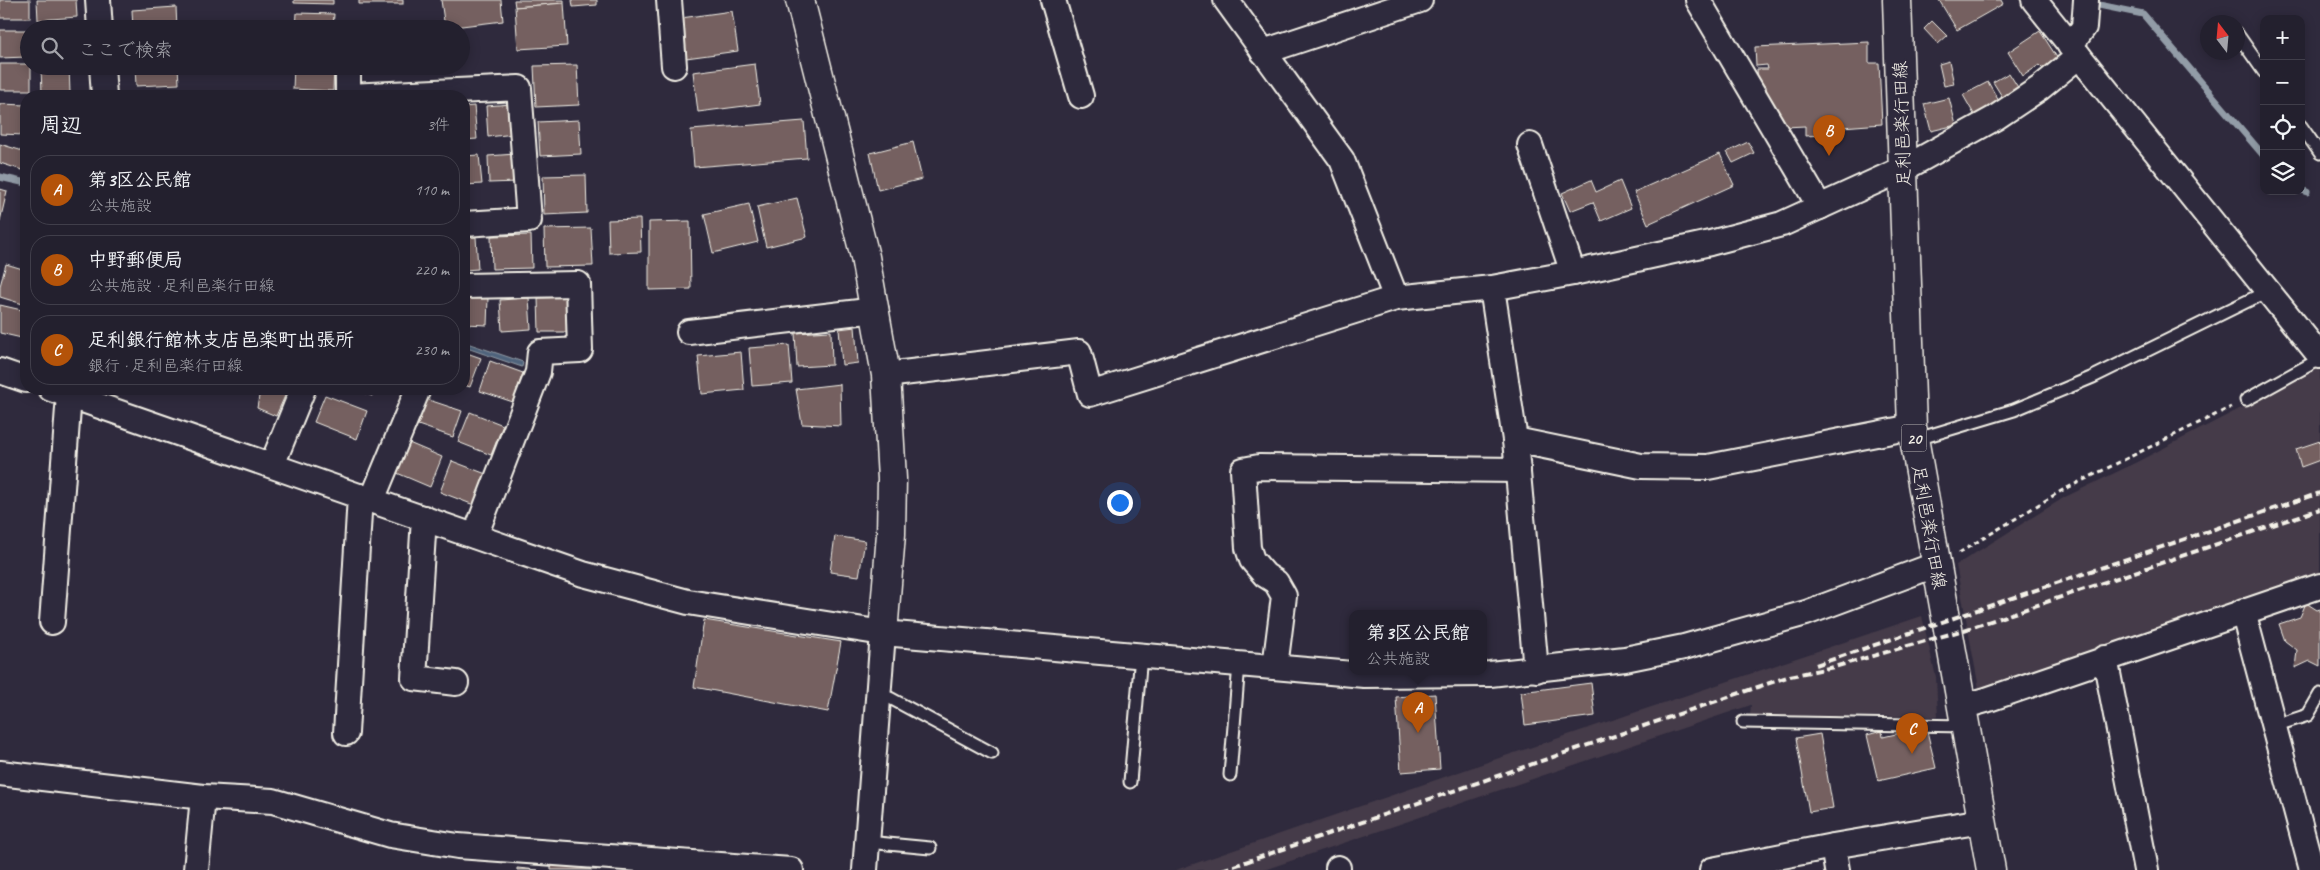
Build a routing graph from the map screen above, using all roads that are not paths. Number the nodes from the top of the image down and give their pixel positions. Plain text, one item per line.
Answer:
1 (98, 0) edge
2 (669, 0) edge
3 (800, 0) edge
4 (1053, 0) edge
5 (1226, 0) edge
6 (1420, 0) edge
7 (1698, 0) edge
8 (1897, 0) edge
9 (2034, 0) edge
10 (2086, 0) edge
11 (99, 20) edge
12 (2245, 45) edge
13 (2075, 51) junction
14 (1263, 52) junction
15 (674, 66) dead end
16 (2260, 66) edge
17 (103, 75) edge
18 (348, 75) edge
19 (104, 90) edge
20 (348, 90) edge
21 (470, 90) edge
22 (1082, 96) dead end
23 (2305, 132) edge
24 (1530, 145) dead end
25 (2320, 153) edge
26 (1904, 168) junction
27 (1820, 207) junction
28 (470, 224) edge
29 (1573, 272) junction
30 (470, 286) edge
31 (1492, 288) junction
32 (2268, 291) junction
33 (1396, 298) junction
34 (876, 310) junction
35 (689, 332) dead end
36 (2320, 358) edge
37 (0, 371) edge
38 (886, 374) junction
39 (20, 378) edge
40 (60, 395) edge
41 (69, 395) edge
42 (301, 395) edge
43 (415, 395) edge
44 (2246, 400) road end
45 (1913, 434) junction
46 (1515, 440) junction
47 (272, 465) junction
48 (1518, 470) junction
49 (366, 498) junction
50 (424, 518) junction
51 (475, 536) junction
52 (1946, 560) junction
53 (2320, 586) edge
54 (2244, 611) junction
55 (52, 622) dead end
56 (882, 633) junction
57 (1141, 655) junction
58 (2105, 658) junction
59 (1239, 664) junction
60 (1275, 667) junction
61 (1536, 670) junction
62 (1487, 673) edge
63 (1349, 674) edge
64 (1364, 675) edge
65 (1448, 675) edge
66 (456, 683) dead end
67 (2320, 694) edge
68 (878, 695) junction
69 (1963, 716) junction
70 (1743, 722) dead end
71 (2274, 726) junction
72 (346, 733) dead end
73 (992, 753) dead end
74 (0, 773) edge
75 (1230, 775) dead end
76 (1130, 782) dead end
77 (203, 797) junction
78 (1982, 821) junction
79 (867, 842) junction
80 (1833, 846) junction
81 (930, 848) dead end
82 (623, 863) edge
83 (196, 870) edge
84 (791, 870) edge
85 (865, 870) edge
86 (1712, 870) edge
87 (1837, 870) edge
88 (1992, 870) edge
89 (2146, 870) edge
90 (2312, 870) edge

1 - 11 street
2 - 15 street
3 - 34 main road
4 - 22 street
5 - 14 street
6 - 14 street
7 - 27 street
8 - 26 main road, 足利邑楽行田線 / 20
9 - 13 street
10 - 13 street
12 - 16 lane
13 - 26 street
13 - 32 street
14 - 33 street
17 - 19 street
18 - 20 street
21 - 28 street
23 - 25 lane
24 - 29 street
26 - 27 street
26 - 45 main road, 足利邑楽行田線 / 20
27 - 29 street
29 - 31 street
30 - 51 street
31 - 33 street
31 - 46 street
32 - 36 street
32 - 45 lane
33 - 38 street
34 - 35 street
34 - 38 main road
36 - 44 lane
37 - 39 street
38 - 56 main road
40 - 55 street
41 - 47 street
42 - 47 street
43 - 49 street
45 - 46 street
45 - 52 main road, 足利邑楽行田線 / 20
46 - 48 street
47 - 49 street
48 - 60 street
48 - 61 street
49 - 50 street
49 - 72 street
50 - 51 street
50 - 66 street
51 - 56 street
52 - 61 street
52 - 69 main road, 足利邑楽行田線 / 20
53 - 54 street
54 - 58 street
54 - 71 street
56 - 57 street
56 - 68 street
57 - 59 street
57 - 76 lane
58 - 69 street
58 - 89 street
59 - 60 street
59 - 75 lane
60 - 63 street
61 - 62 street
64 - 65 street
67 - 71 lane
68 - 73 lane
68 - 79 street
69 - 70 lane
69 - 78 main road, 足利邑楽行田線 / 20
71 - 90 street
74 - 77 street
77 - 82 street
77 - 83 street
78 - 80 street
78 - 88 main road, 足利邑楽行田線 / 20
79 - 81 lane
79 - 85 street
80 - 86 street
80 - 87 street
82 - 84 street

